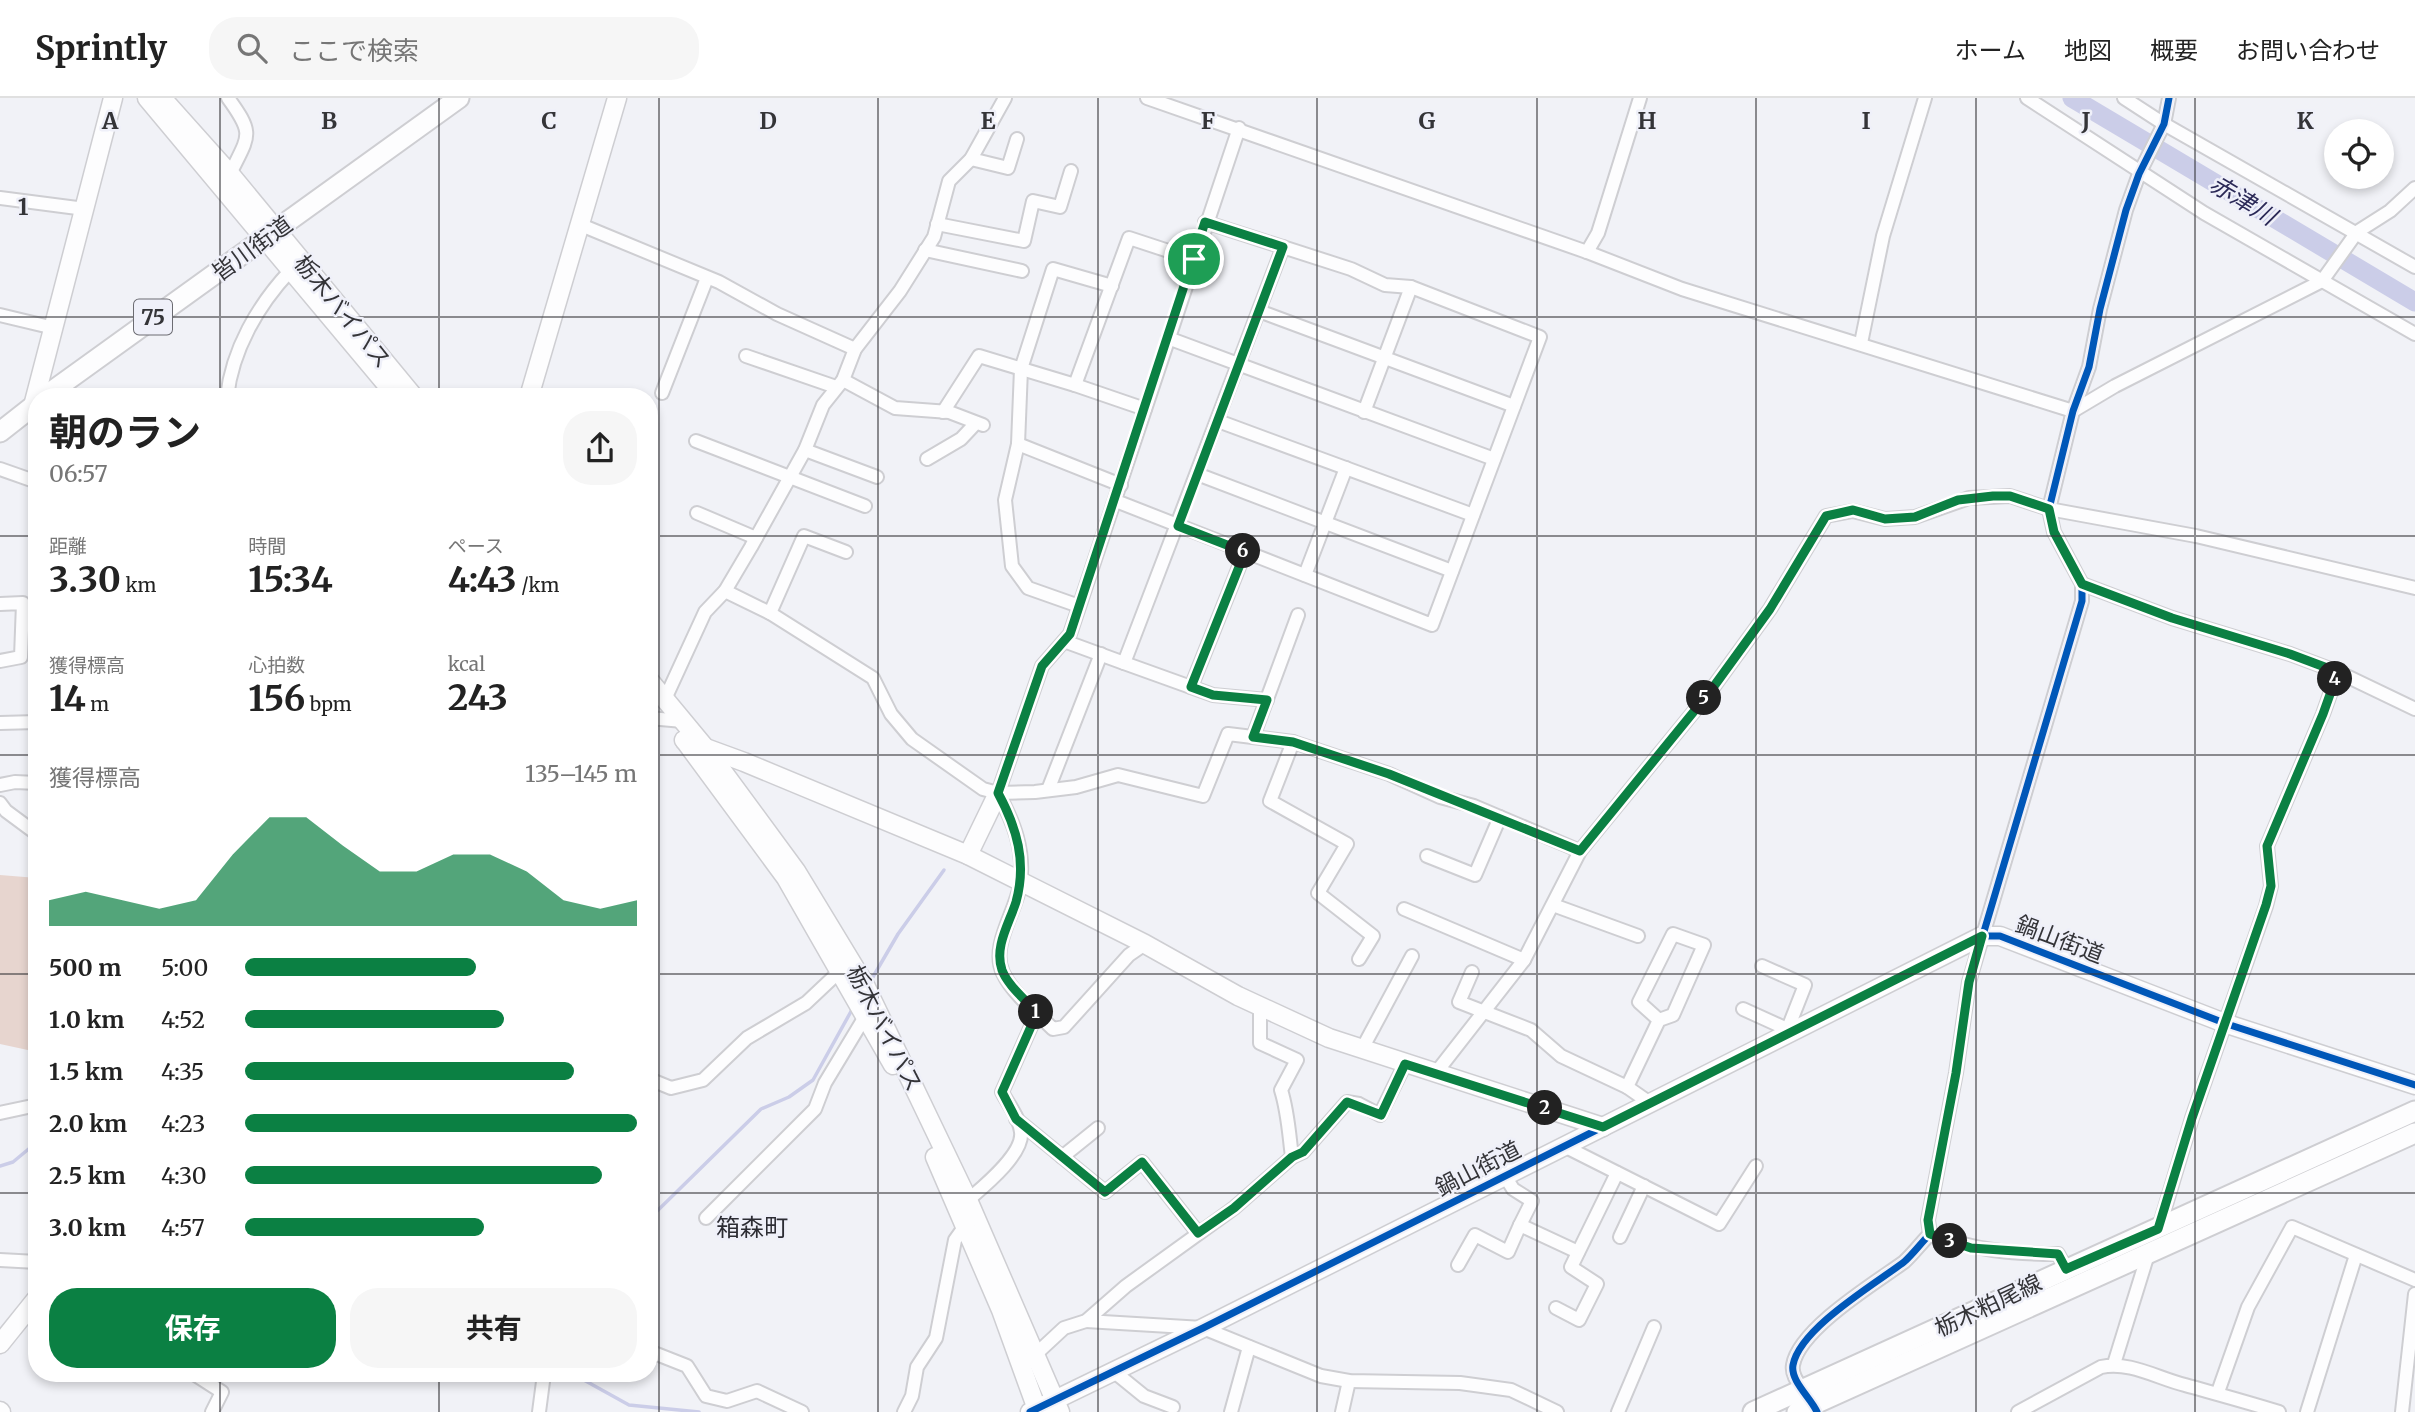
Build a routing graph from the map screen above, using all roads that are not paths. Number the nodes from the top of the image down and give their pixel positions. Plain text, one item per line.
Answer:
1 (113, 98) edge
2 (147, 98) edge
3 (162, 98) edge
4 (228, 98) edge
5 (459, 98) edge
6 (617, 98) edge
7 (1005, 98) edge
8 (1147, 98) edge
9 (1640, 98) edge
10 (1925, 98) edge
11 (2027, 98) edge
12 (2124, 98) edge
13 (2169, 98) edge
14 (2164, 124) junction
15 (1239, 128) junction
16 (1017, 139) dead end
17 (971, 159) junction
18 (1071, 170) dead end
19 (230, 174) junction
20 (2139, 174) junction
21 (2415, 188) edge
22 (0, 198) edge
23 (85, 209) junction
24 (1205, 222) junction
25 (937, 224) junction
26 (581, 225) junction
27 (270, 235) junction
28 (2353, 236) junction
29 (1283, 247) junction
30 (925, 250) junction
31 (1587, 252) junction
32 (1194, 259) junction
33 (2415, 267) edge
34 (290, 271) junction
35 (1022, 271) dead end
36 (707, 278) junction
37 (2324, 279) junction
38 (1112, 286) junction
39 (1411, 287) junction
40 (1259, 310) junction
41 (0, 315) edge
42 (54, 328) junction
43 (2415, 334) edge
44 (1168, 338) junction
45 (1861, 343) junction
46 (855, 349) junction
47 (746, 356) dead end
48 (1384, 358) junction
49 (1238, 366) junction
50 (1021, 369) junction
51 (840, 384) junction
52 (1075, 385) junction
53 (41, 388) edge
54 (57, 388) edge
55 (228, 388) edge
56 (389, 388) edge
57 (406, 388) edge
58 (533, 388) edge
59 (662, 393) dead end
60 (1514, 406) junction
61 (1145, 409) junction
62 (28, 410) edge
63 (2073, 411) junction
64 (943, 412) junction
65 (1364, 412) junction
66 (1217, 421) junction
67 (0, 432) edge
68 (696, 442) dead end
69 (1018, 444) junction
70 (805, 450) junction
71 (927, 459) dead end
72 (1494, 459) junction
73 (1346, 468) junction
74 (0, 469) edge
75 (1197, 474) junction
76 (788, 477) junction
77 (877, 477) dead end
78 (28, 479) edge
79 (1121, 485) junction
80 (1115, 501) junction
81 (865, 506) dead end
82 (2049, 509) junction
83 (697, 513) dead end
84 (1473, 515) junction
85 (1326, 523) junction
86 (1178, 526) junction
87 (755, 538) junction
88 (846, 552) dead end
89 (1245, 552) junction
90 (1452, 571) junction
91 (1305, 575) junction
92 (2082, 584) junction
93 (2415, 588) edge
94 (726, 591) junction
95 (0, 604) edge
96 (1079, 606) junction
97 (770, 613) junction
98 (1298, 615) dead end
99 (1064, 641) junction
100 (1101, 654) junction
101 (0, 661) edge
102 (1124, 663) junction
103 (2338, 672) junction
104 (1191, 687) junction
105 (658, 696) edge
106 (658, 699) edge
107 (1267, 700) junction
108 (2415, 709) edge
109 (658, 719) edge
110 (675, 720) junction
111 (28, 722) edge
112 (0, 723) edge
113 (1253, 737) junction
114 (684, 740) junction
115 (1293, 742) junction
116 (707, 750) junction
117 (28, 783) edge
118 (0, 785) edge
119 (1048, 790) junction
120 (998, 793) junction
121 (0, 803) edge
122 (1500, 817) junction
123 (28, 827) edge
124 (1580, 851) junction
125 (968, 855) junction
126 (1427, 856) dead end
127 (1020, 883) junction
128 (1553, 905) junction
129 (1404, 909) dead end
130 (1639, 936) dead end
131 (1982, 936) junction
132 (1145, 944) junction
133 (1412, 956) dead end
134 (1359, 959) dead end
135 (1524, 960) junction
136 (1762, 966) dead end
137 (841, 970) junction
138 (1472, 972) dead end
139 (1260, 1006) junction
140 (1743, 1009) dead end
141 (1485, 1010) junction
142 (1037, 1013) junction
143 (866, 1014) junction
144 (1659, 1020) junction
145 (2227, 1024) junction
146 (1786, 1033) junction
147 (1362, 1049) junction
148 (1405, 1064) junction
149 (1435, 1074) junction
150 (658, 1083) edge
151 (2415, 1085) edge
152 (1627, 1087) junction
153 (1650, 1104) junction
154 (28, 1107) edge
155 (2415, 1111) edge
156 (0, 1113) edge
157 (1016, 1119) junction
158 (1603, 1127) junction
159 (1098, 1128) dead end
160 (2415, 1133) edge
161 (1564, 1146) junction
162 (1062, 1157) junction
163 (1292, 1157) junction
164 (1756, 1166) dead end
165 (1617, 1173) junction
166 (1505, 1176) junction
167 (1644, 1186) junction
168 (968, 1200) junction
169 (706, 1218) dead end
170 (1520, 1225) junction
171 (964, 1226) junction
172 (2158, 1229) junction
173 (1198, 1233) junction
174 (1930, 1234) junction
175 (1620, 1237) dead end
176 (2149, 1251) junction
177 (1578, 1252) junction
178 (2356, 1255) junction
179 (0, 1260) edge
180 (28, 1262) edge
181 (1458, 1265) dead end
182 (2066, 1269) junction
183 (2415, 1280) edge
184 (2415, 1294) edge
185 (1556, 1308) dead end
186 (28, 1309) edge
187 (1086, 1321) junction
188 (1654, 1327) dead end
189 (1203, 1328) junction
190 (0, 1344) edge
191 (1249, 1347) junction
192 (1036, 1354) junction
193 (658, 1355) edge
194 (2115, 1364) junction
195 (1112, 1370) junction
196 (1349, 1381) junction
197 (206, 1382) edge
198 (543, 1382) edge
199 (2218, 1392) junction
200 (1808, 1405) edge
201 (1058, 1406) edge
202 (1173, 1407) dead end
203 (2038, 1408) edge
204 (1035, 1411) edge
205 (212, 1412) edge
206 (540, 1412) edge
207 (802, 1412) edge
208 (905, 1412) edge
209 (1231, 1412) edge
210 (1342, 1412) edge
211 (1557, 1412) edge
212 (1618, 1412) edge
213 (1754, 1412) edge
214 (2018, 1412) edge
215 (2278, 1412) edge
216 (2307, 1412) edge
217 (2402, 1412) edge

1 - 23 street
2 - 27 street, 栃木バイパス
3 - 19 street, 栃木バイパス
4 - 19 street
5 - 27 main road, 皆川街道 / 75
6 - 26 street
7 - 17 street
8 - 15 street
9 - 31 street
10 - 45 street
11 - 20 street
12 - 14 street
13 - 14 street
14 - 20 street
14 - 28 street
15 - 24 street
15 - 31 street
16 - 17 street
17 - 25 street
18 - 25 street
19 - 27 street, 栃木バイパス
20 - 37 street
20 - 63 street
21 - 28 street
22 - 23 street
23 - 42 street
24 - 29 street
24 - 32 street
25 - 30 street
26 - 36 street
26 - 58 street
27 - 34 street, 栃木バイパス
27 - 54 main road, 皆川街道 / 75
27 - 57 street, 栃木バイパス
28 - 33 street
28 - 37 street
29 - 39 street
29 - 40 street
30 - 35 street
30 - 46 street
31 - 45 street
32 - 38 street
32 - 44 street
34 - 55 street
34 - 56 street, 栃木バイパス
36 - 46 street
36 - 59 street
37 - 43 street
37 - 63 street
38 - 50 street
38 - 52 street
39 - 48 street
39 - 60 street
40 - 48 street
40 - 49 street
41 - 42 street
42 - 53 street
44 - 49 street
44 - 61 street
45 - 63 street
46 - 51 street
47 - 51 street
48 - 60 street
48 - 65 street
49 - 65 street
49 - 66 street
50 - 52 street
50 - 64 street
50 - 69 street
51 - 64 street
51 - 70 street
52 - 61 street
60 - 72 street
61 - 79 street
62 - 67 main road, 皆川街道 / 75
63 - 82 street
64 - 71 street
65 - 72 street
66 - 73 street
66 - 75 street
68 - 76 street
69 - 79 street
69 - 96 street
70 - 76 street
70 - 77 street
72 - 84 street
73 - 84 street
73 - 85 street
74 - 78 street
75 - 85 street
75 - 86 street
76 - 81 street
76 - 87 street
79 - 80 street
80 - 86 street
80 - 96 street
82 - 92 street
82 - 93 street
82 - 124 street
83 - 87 street
84 - 90 street
85 - 90 street
85 - 91 street
86 - 89 street
86 - 102 street
87 - 94 street
88 - 97 street
89 - 91 street
89 - 104 street
90 - 91 street
92 - 103 street
92 - 131 street
94 - 97 street
94 - 105 street
95 - 101 street
96 - 99 street
97 - 120 street
98 - 107 street
99 - 100 street
99 - 120 street
100 - 102 street
100 - 119 street
102 - 104 street
103 - 108 street
103 - 145 street
104 - 107 street
106 - 110 street, 栃木バイパス
107 - 113 street
109 - 110 street
110 - 114 street, 栃木バイパス
110 - 116 street, 栃木バイパス
111 - 112 street
113 - 115 street
113 - 119 street
114 - 116 street
114 - 137 street, 栃木バイパス
115 - 122 street
115 - 134 street
116 - 125 street
116 - 168 street, 栃木バイパス
117 - 118 street
119 - 120 street
120 - 125 street
120 - 127 street
121 - 123 street
122 - 124 street
122 - 126 street
124 - 128 street
125 - 127 street
127 - 132 street
127 - 142 street
128 - 130 street
128 - 135 street
129 - 135 street
131 - 145 street, 鍋山街道
131 - 146 street, 鍋山街道
131 - 174 street
132 - 139 street
132 - 142 street
133 - 147 street
135 - 141 street
136 - 146 street
137 - 143 street, 栃木バイパス
137 - 150 street
138 - 141 street
139 - 147 street
139 - 163 street
140 - 146 street
141 - 149 street
141 - 152 street
142 - 157 street
143 - 169 street
143 - 171 street, 栃木バイパス
144 - 144 street
144 - 152 street
145 - 151 street, 鍋山街道
145 - 172 street
146 - 153 street, 鍋山街道
147 - 148 street
148 - 149 street
148 - 163 street
149 - 158 street
152 - 153 street
153 - 158 street, 鍋山街道
154 - 156 street
155 - 172 main road, 栃木粕尾線
157 - 162 street
157 - 168 street
158 - 161 street, 鍋山街道
159 - 162 street
160 - 176 main road, 栃木粕尾線
161 - 165 street
161 - 166 street, 鍋山街道
162 - 173 street
163 - 173 street
164 - 167 street
165 - 167 street
165 - 177 street
166 - 170 street
166 - 189 street, 鍋山街道
167 - 175 street
168 - 192 street, 栃木バイパス
170 - 177 street
170 - 181 street
171 - 204 street, 栃木バイパス
171 - 208 street
172 - 176 street
172 - 182 main road, 栃木粕尾線
173 - 187 street
174 - 182 street
174 - 200 street
176 - 194 street
176 - 200 main road, 栃木粕尾線
177 - 185 street
178 - 183 street
178 - 199 street
178 - 216 street
179 - 180 street
182 - 200 main road, 栃木粕尾線
184 - 217 street
186 - 190 street
187 - 189 street
187 - 192 street
188 - 212 street
189 - 191 street
189 - 195 street, 鍋山街道
191 - 196 street
191 - 209 street
192 - 201 street, 栃木バイパス
193 - 207 street
194 - 199 street
194 - 203 street
195 - 201 street, 鍋山街道
195 - 202 street
196 - 210 street
196 - 211 street
197 - 205 street
198 - 206 street
199 - 215 street
200 - 213 main road, 栃木粕尾線
201 - 204 street, 鍋山街道
203 - 214 street

